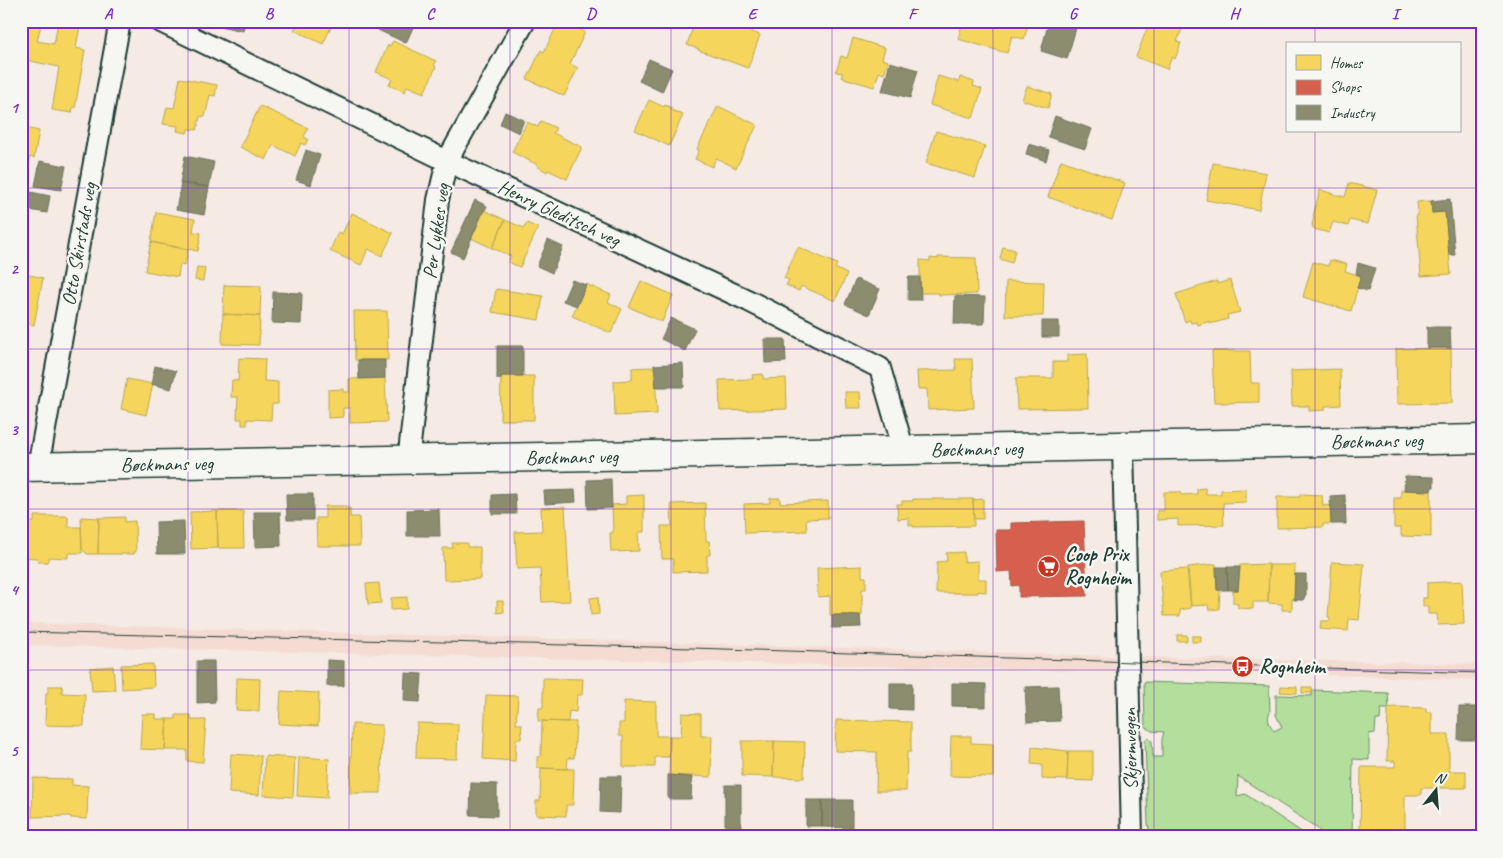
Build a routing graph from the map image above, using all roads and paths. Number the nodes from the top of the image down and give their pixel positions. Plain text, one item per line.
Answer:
1 (120, 21) edge
2 (159, 21) edge
3 (525, 21) edge
4 (447, 161) junction
5 (1482, 439) edge
6 (1123, 446) junction
7 (904, 451) junction
8 (410, 460) junction
9 (30, 467) edge
10 (1132, 837) edge

1 - 9 street, Otto Skirstads veg
2 - 4 street, Henry Gleditsch veg
3 - 4 street, Per Lykkes veg
4 - 7 street, Henry Gleditsch veg
4 - 8 street, Per Lykkes veg
5 - 6 main road, Bøckmans veg
6 - 7 main road, Bøckmans veg
6 - 10 street, Skjermvegen
7 - 8 main road, Bøckmans veg
8 - 9 main road, Bøckmans veg

